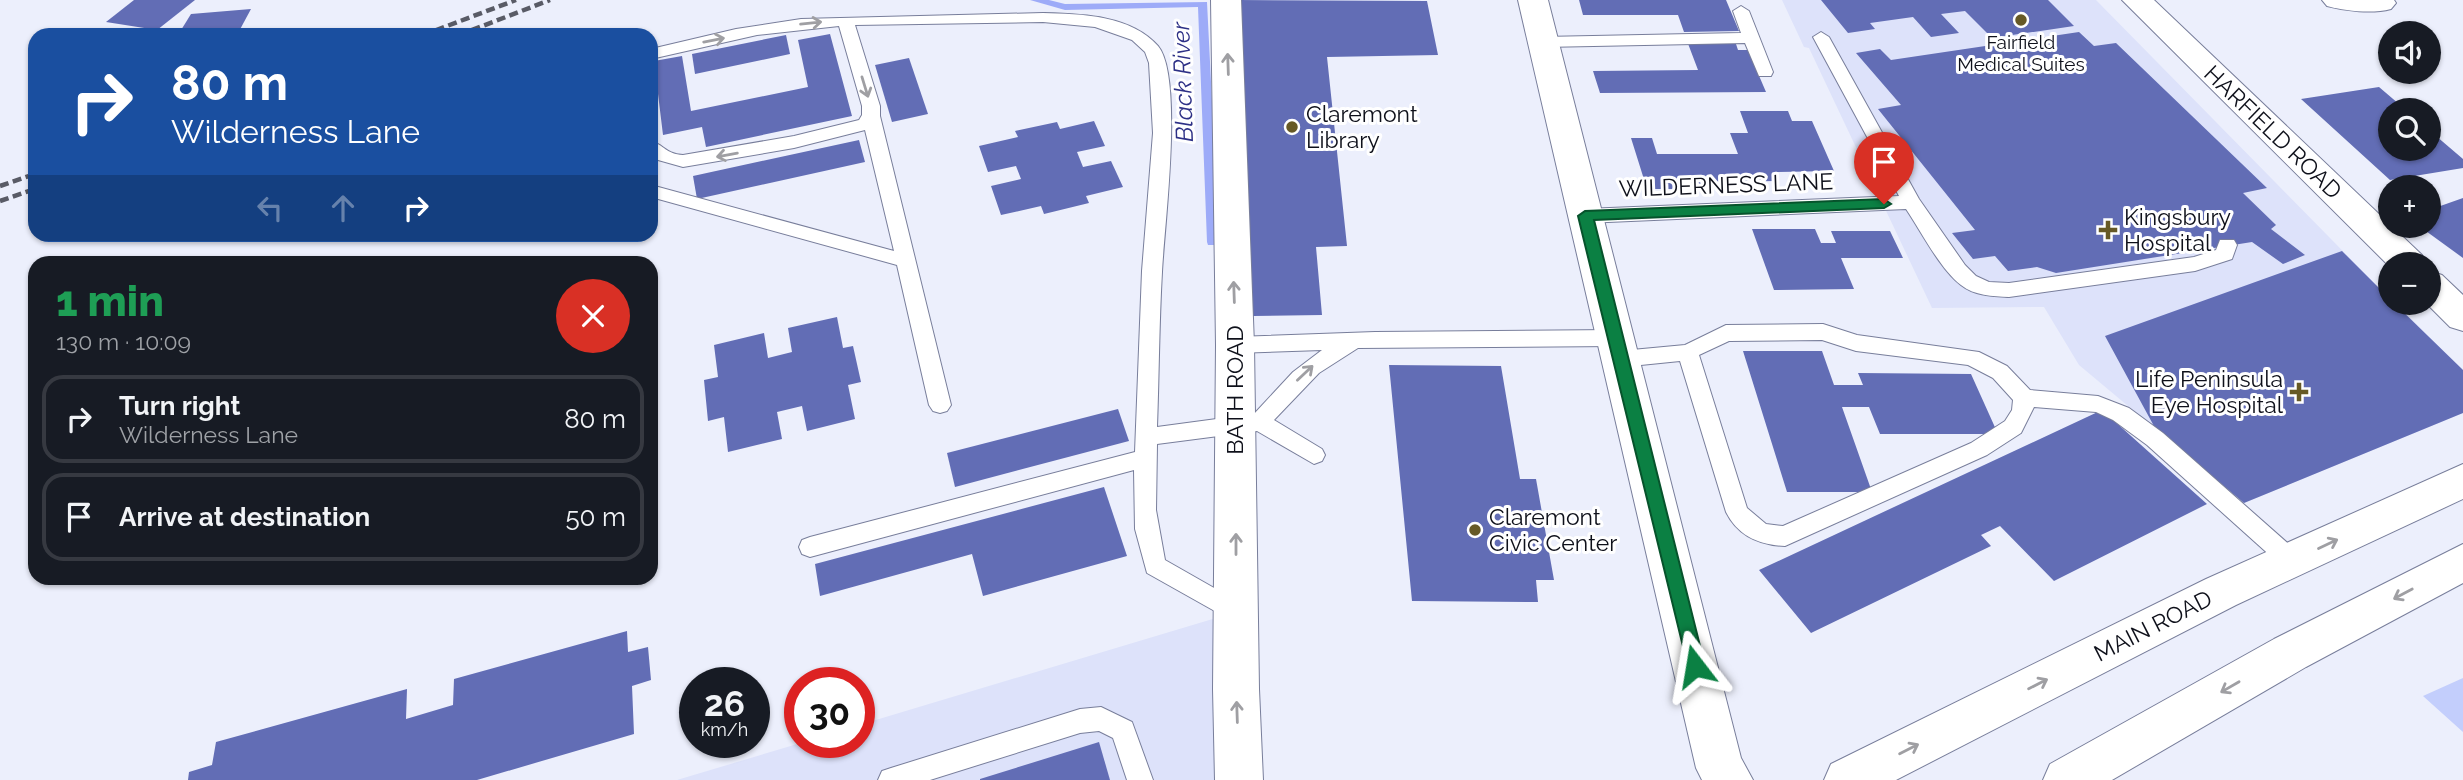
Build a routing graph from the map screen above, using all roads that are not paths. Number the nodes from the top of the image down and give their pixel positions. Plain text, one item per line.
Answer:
1 (1226, 0) edge
2 (1533, 0) edge
3 (2337, 0) edge
4 (2147, 1) edge
5 (2381, 3) dead end
6 (1741, 11) dead end
7 (846, 22) junction
8 (1821, 37) dead end
9 (1752, 38) junction
10 (1543, 42) junction
11 (658, 52) edge
12 (1765, 72) dead end
13 (872, 116) junction
14 (658, 156) edge
15 (658, 193) edge
16 (1911, 202) junction
17 (1585, 216) junction
18 (2227, 246) dead end
19 (2397, 252) edge
20 (906, 261) junction
21 (2441, 296) edge
22 (2463, 317) edge
23 (1362, 340) junction
24 (1236, 345) junction
25 (1618, 348) junction
26 (1688, 352) junction
27 (2024, 398) junction
28 (940, 405) dead end
29 (1248, 422) junction
30 (1146, 447) junction
31 (1314, 455) dead end
32 (2463, 481) edge
33 (810, 547) dead end
34 (2291, 561) junction
35 (2463, 562) edge
36 (1236, 612) junction
37 (891, 780) edge
38 (1140, 780) edge
39 (1239, 780) edge
40 (1729, 780) edge
41 (1848, 780) edge
42 (2067, 780) edge

24 -> 1 street, BATH ROAD
2 - 10 street
3 - 5 street
4 - 19 street, HARFIELD ROAD
6 - 9 lane
11 -> 7 lane
7 -> 13 lane
7 - 30 lane
8 - 16 lane
9 - 10 lane
9 - 12 lane
10 - 17 street
13 -> 14 lane
13 - 20 lane
15 - 20 lane
16 - 17 lane, WILDERNESS LANE
16 - 18 lane
17 - 25 street
20 - 28 lane
21 - 22 street
23 - 24 lane
23 - 25 lane
29 -> 23 lane
24 - 29 street, BATH ROAD
25 - 26 lane
25 - 40 street
26 - 27 lane
26 - 27 lane
27 - 34 lane
29 - 30 lane
29 - 31 lane
36 -> 29 street, BATH ROAD
30 - 33 lane
30 - 36 lane
34 -> 32 street, MAIN ROAD
41 -> 34 street, MAIN ROAD
35 -> 42 street
39 -> 36 street, BATH ROAD
37 - 38 lane

